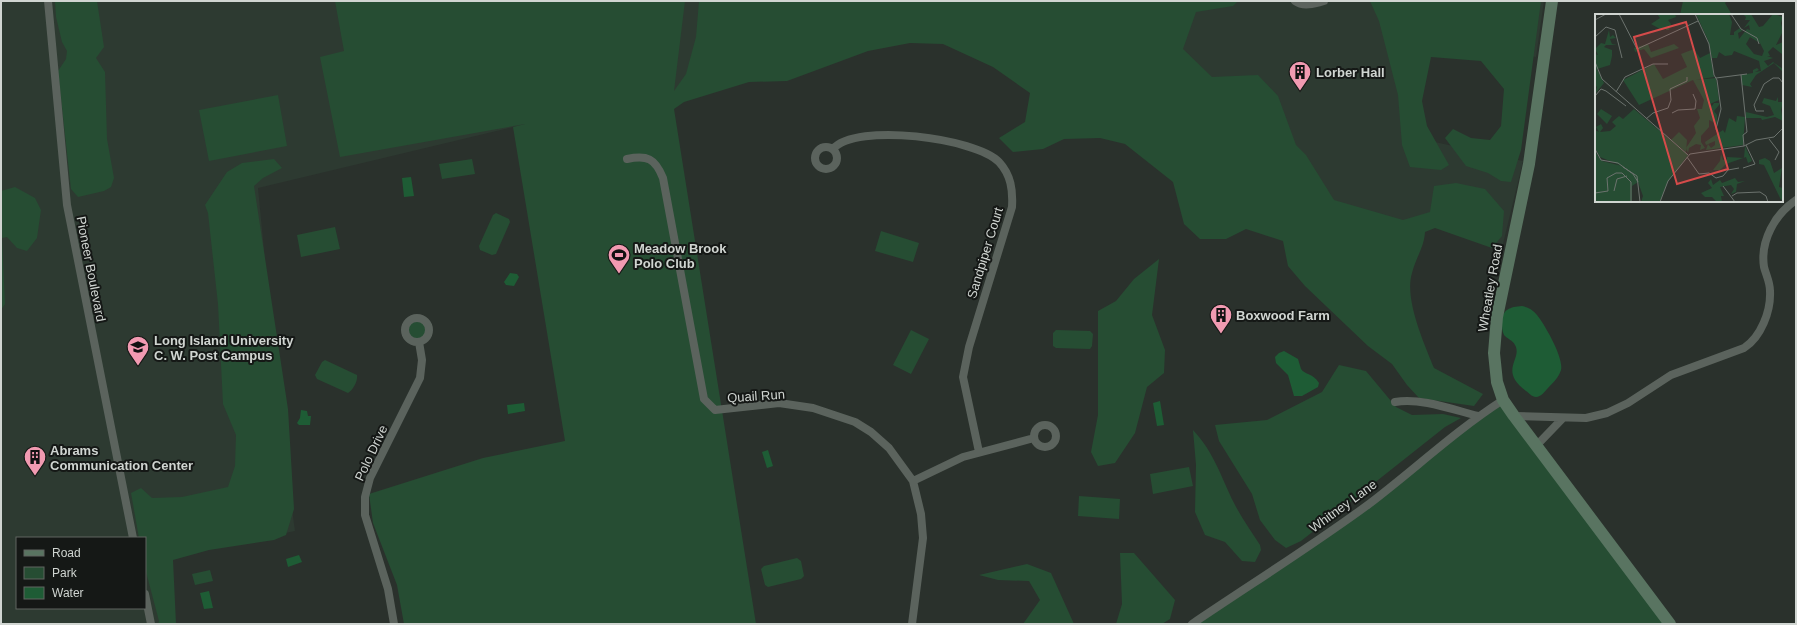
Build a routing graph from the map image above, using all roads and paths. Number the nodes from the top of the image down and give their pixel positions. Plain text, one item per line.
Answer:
1 (48, 1) edge
2 (1294, 1) edge
3 (1324, 1) edge
4 (1552, 1) edge
5 (833, 149) dead end
6 (627, 159) dead end
7 (1796, 200) edge
8 (419, 342) dead end
9 (1503, 400) junction
10 (1396, 402) dead end
11 (1478, 416) junction
12 (1514, 416) junction
13 (1563, 418) junction
14 (1034, 438) dead end
15 (1536, 446) junction
16 (979, 452) junction
17 (913, 481) junction
18 (133, 537) edge
19 (146, 599) edge
20 (151, 624) edge
21 (394, 624) edge
22 (912, 624) edge
23 (1192, 624) edge
24 (1670, 624) edge

1 - 18 street, Pioneer Boulevard
2 - 3 street
4 - 9 main road, Wheatley Road
5 - 16 street, Sandpiper Court
6 - 17 street, Quail Run
7 - 13 street
8 - 21 street, Polo Drive
9 - 11 street, Whitney Lane
9 - 12 main road, Wheatley Road
10 - 11 street
11 - 23 street, Whitney Lane
12 - 13 street
12 - 15 main road, Wheatley Road
13 - 15 street
14 - 16 street
15 - 24 main road, Wheatley Road
16 - 17 street
17 - 22 street, Quail Run
19 - 20 street

